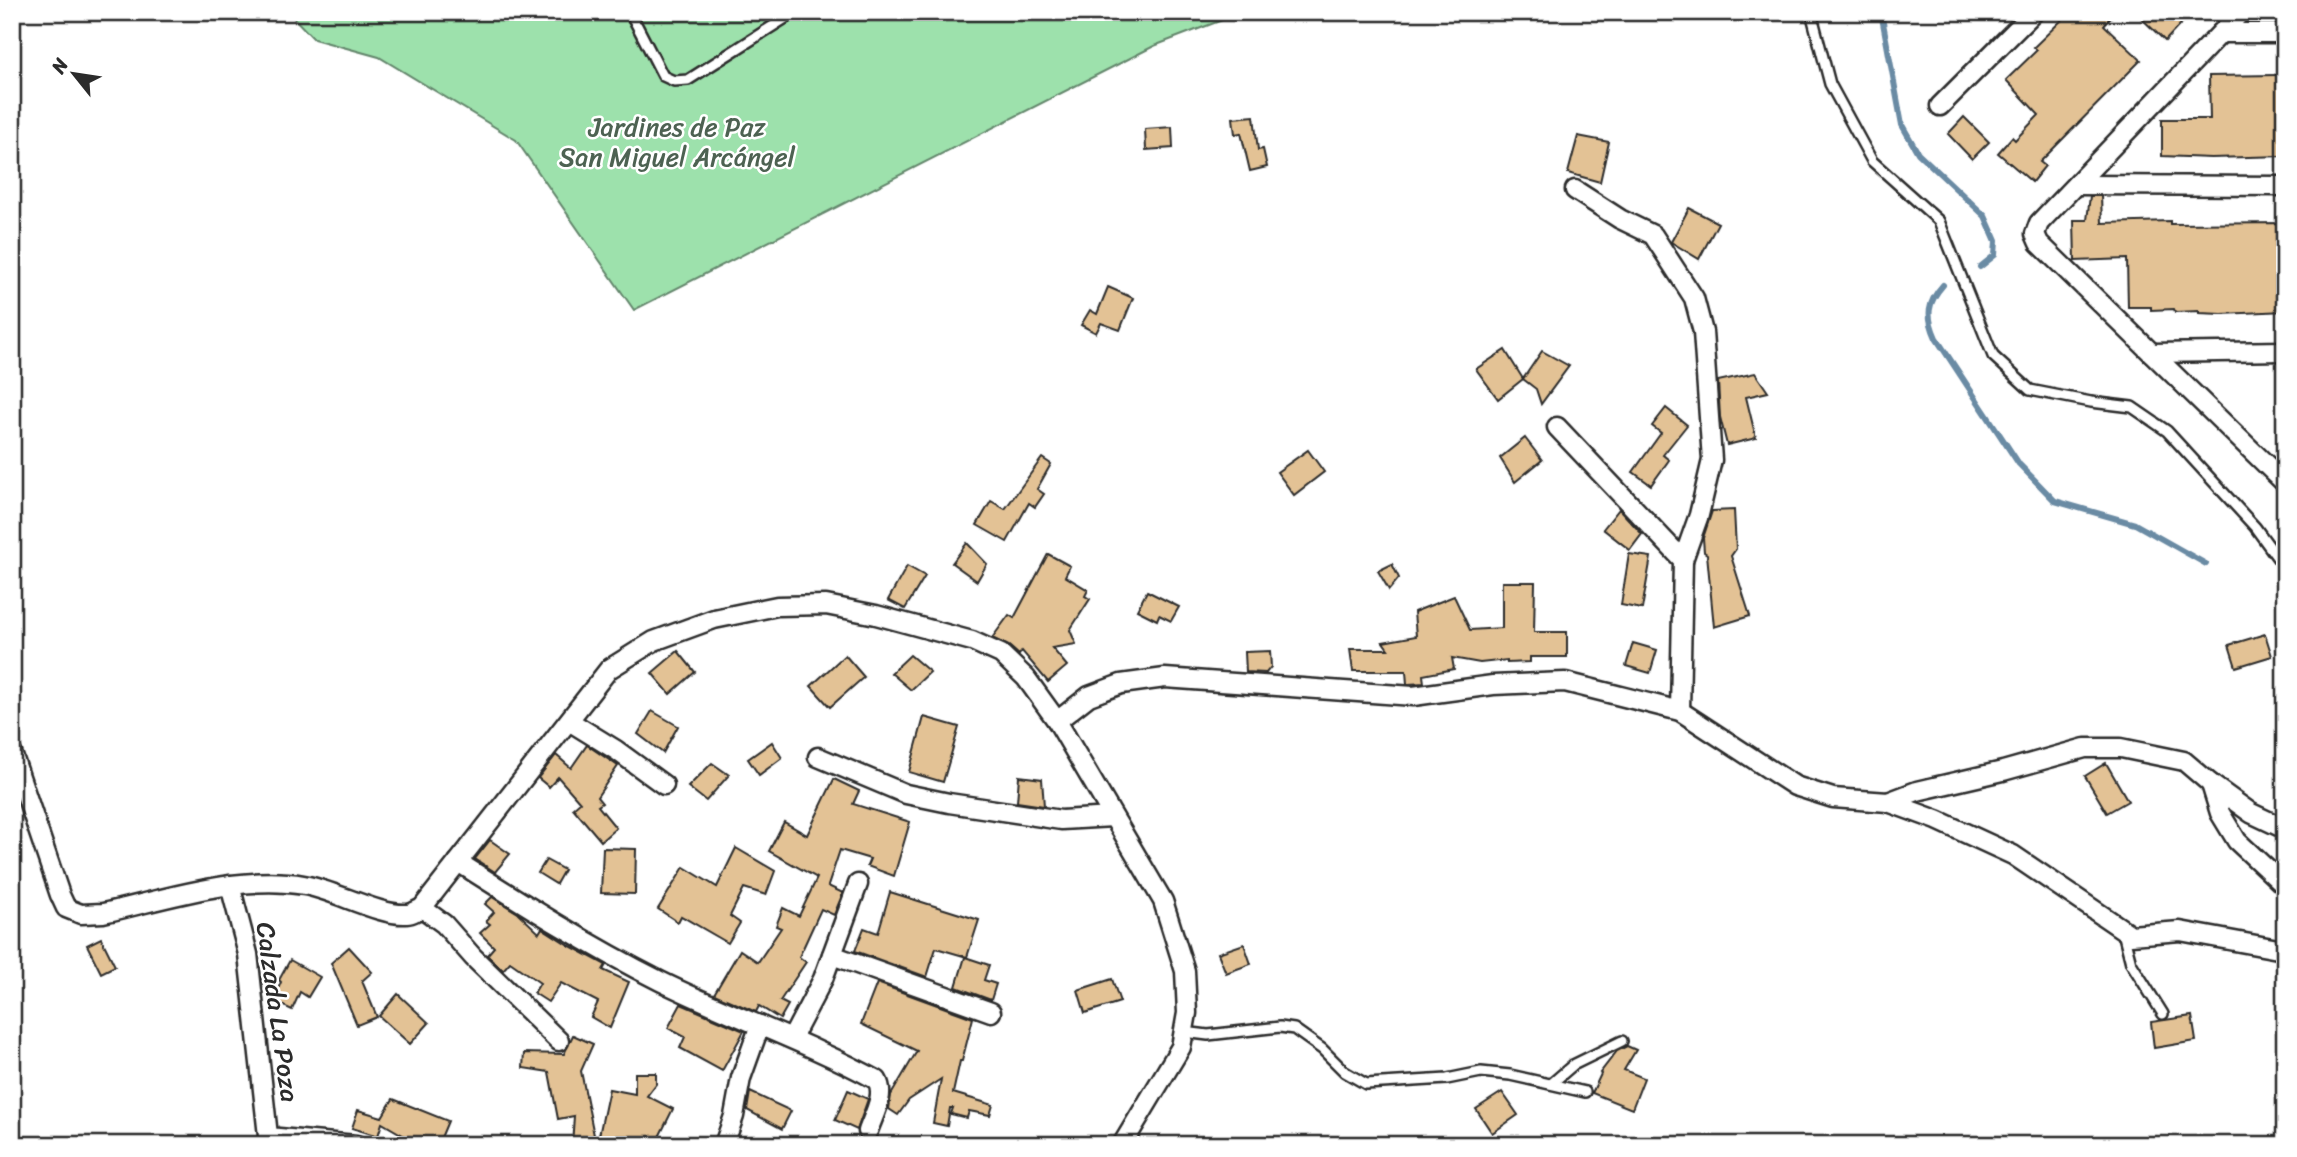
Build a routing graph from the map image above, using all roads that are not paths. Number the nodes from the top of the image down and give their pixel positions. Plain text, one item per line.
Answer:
1 (630, 12) edge
2 (794, 12) edge
3 (1811, 12) edge
4 (2034, 12) edge
5 (2241, 12) edge
6 (2221, 33) junction
7 (2285, 33) edge
8 (1940, 106) dead end
9 (2076, 185) junction
10 (2285, 186) edge
11 (1575, 190) dead end
12 (2285, 351) edge
13 (2152, 353) junction
14 (1557, 428) dead end
15 (2285, 483) edge
16 (1683, 560) junction
17 (2285, 568) edge
18 (1680, 710) junction
19 (569, 721) junction
20 (1056, 721) junction
21 (12, 753) edge
22 (818, 757) dead end
23 (2211, 784) junction
24 (664, 785) dead end
25 (1888, 802) junction
26 (1113, 817) junction
27 (2285, 829) edge
28 (458, 862) junction
29 (858, 884) dead end
30 (230, 885) junction
31 (2285, 886) edge
32 (422, 908) junction
33 (2123, 930) junction
34 (2285, 948) edge
35 (832, 955) junction
36 (991, 1012) dead end
37 (2163, 1014) dead end
38 (760, 1025) junction
39 (1184, 1032) junction
40 (792, 1038) junction
41 (559, 1041) dead end
42 (1622, 1041) dead end
43 (1551, 1084) junction
44 (1586, 1092) dead end
45 (868, 1131) dead end
46 (269, 1141) edge
47 (356, 1145) edge
48 (724, 1145) edge
49 (1122, 1145) edge

1 - 2 lane
3 - 17 lane
4 - 8 street
5 - 6 street
6 - 7 street
6 - 9 street
9 - 10 street
9 - 13 street
11 - 16 street
12 - 13 street
13 - 15 street
14 - 16 street
16 - 18 street
18 - 20 street
18 - 25 street
19 - 20 street
19 - 24 street
19 - 28 street
20 - 26 street
21 - 30 street
22 - 26 street
23 - 25 street
23 - 27 street
23 - 31 street
25 - 33 street
26 - 39 street
28 - 32 street
28 - 38 street
29 - 35 street
30 - 32 street
30 - 46 street, Calzada La Poza
32 - 41 street
33 - 34 street
33 - 37 lane
35 - 36 street
35 - 40 street
38 - 40 street
38 - 48 street
39 - 43 lane
39 - 49 street
40 - 45 street
42 - 43 lane
43 - 44 lane
46 - 47 street

